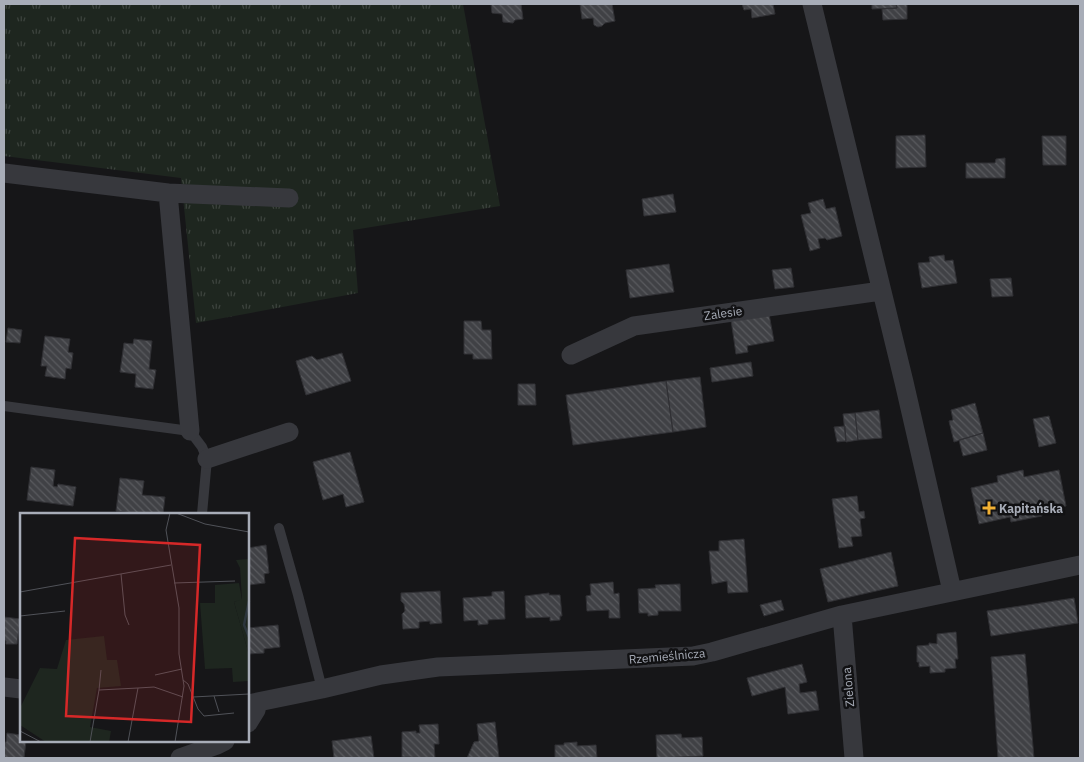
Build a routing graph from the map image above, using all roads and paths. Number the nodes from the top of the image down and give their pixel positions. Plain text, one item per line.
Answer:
1 (812, 4) edge
2 (4, 173) edge
3 (168, 193) junction
4 (289, 198) dead end
5 (882, 291) junction
6 (571, 355) dead end
7 (4, 406) edge
8 (190, 431) junction
9 (289, 432) dead end
10 (207, 459) junction
11 (202, 513) edge
12 (279, 528) dead end
13 (1080, 565) edge
14 (952, 591) junction
15 (842, 615) junction
16 (4, 687) edge
17 (20, 689) edge
18 (322, 689) junction
19 (252, 703) edge
20 (249, 721) edge
21 (223, 742) edge
22 (180, 758) edge
23 (854, 758) edge

1 - 5 street
2 - 3 street
3 - 4 street
3 - 8 street
5 - 6 street, Zalesie
5 - 14 street
7 - 8 lane
8 - 10 lane
9 - 10 street
10 - 11 lane
12 - 18 lane
13 - 14 street, Rzemieślnicza
14 - 15 street, Rzemieślnicza
15 - 18 street, Rzemieślnicza
15 - 23 street, Zielona
16 - 17 street
18 - 19 street, Rzemieślnicza
19 - 20 street
21 - 22 street

